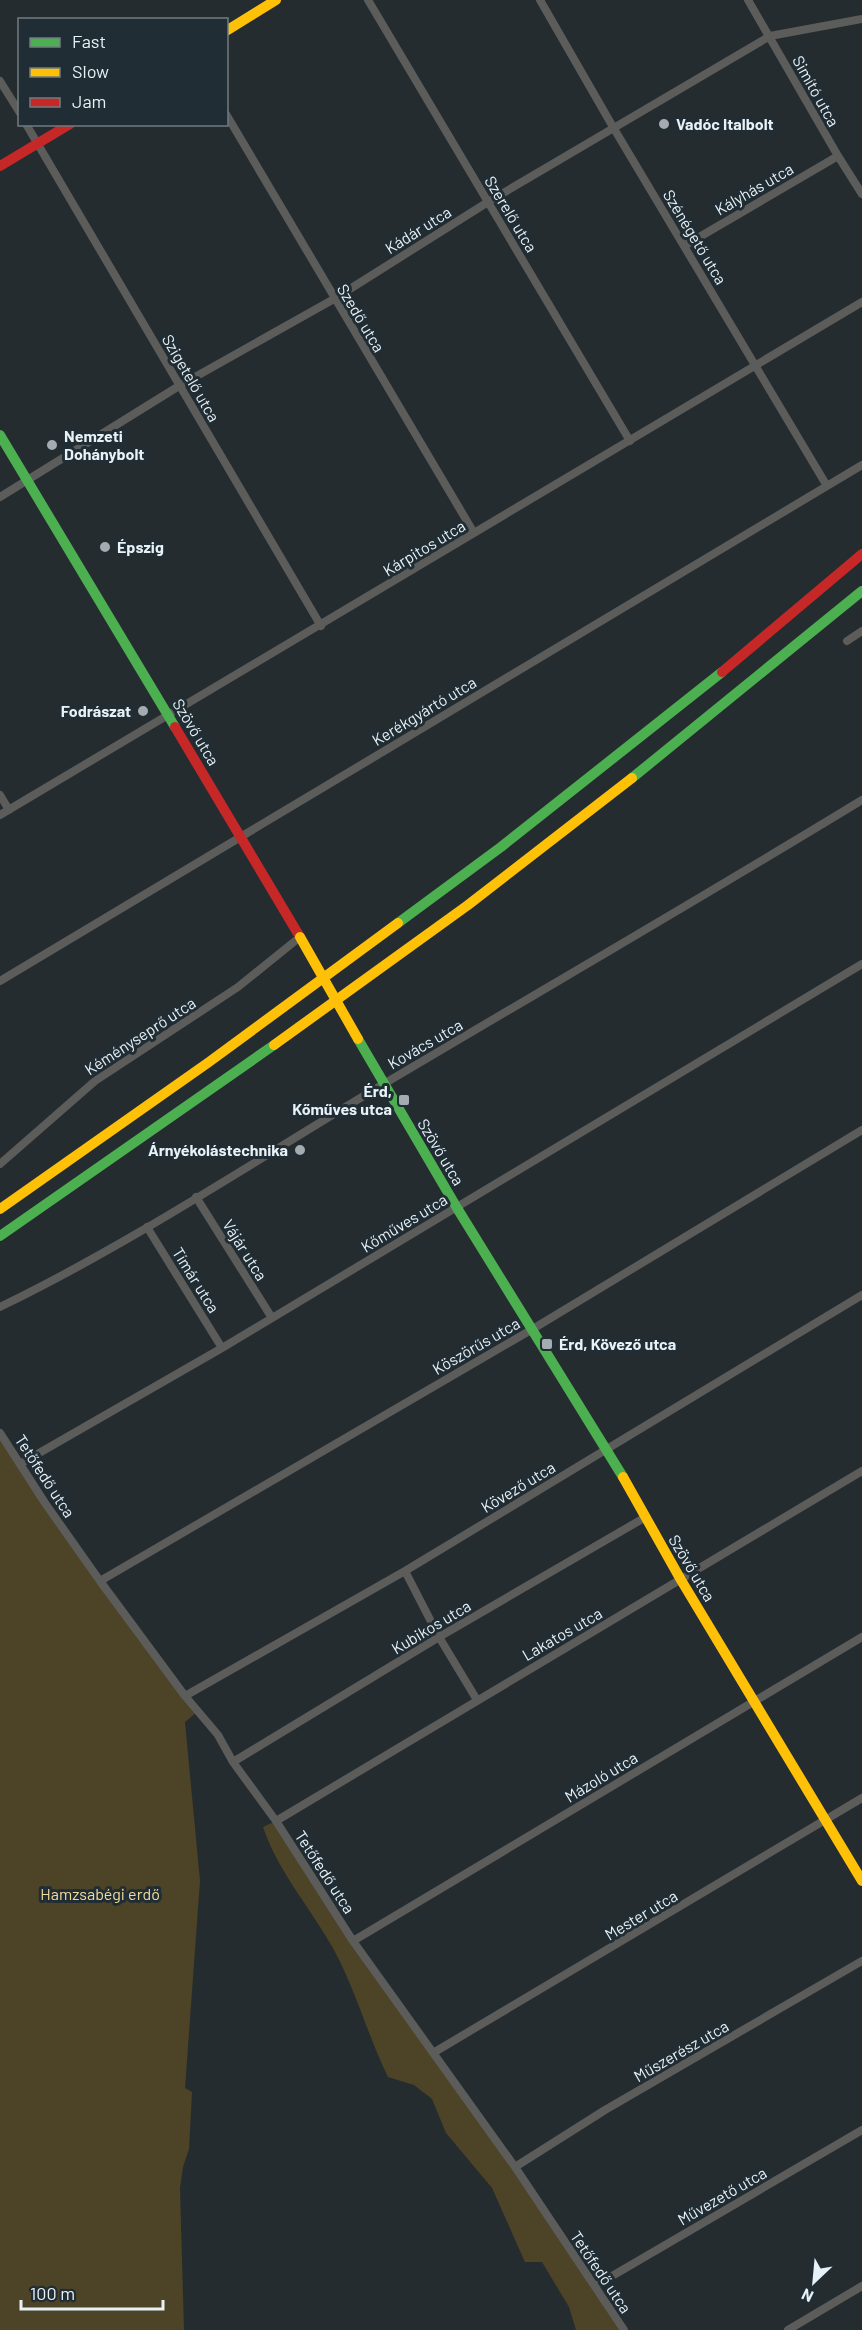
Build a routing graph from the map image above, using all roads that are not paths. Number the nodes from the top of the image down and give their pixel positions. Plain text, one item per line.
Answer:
1 (276, 0) edge
2 (368, 0) edge
3 (540, 0) edge
4 (748, 0) edge
5 (862, 19) edge
6 (228, 30) edge
7 (770, 36) junction
8 (0, 81) edge
9 (18, 110) edge
10 (228, 117) edge
11 (27, 126) edge
12 (67, 126) edge
13 (613, 127) junction
14 (38, 143) junction
15 (838, 156) junction
16 (0, 166) edge
17 (862, 195) edge
18 (488, 202) junction
19 (684, 246) junction
20 (334, 299) junction
21 (862, 302) edge
22 (756, 365) junction
23 (179, 386) junction
24 (0, 435) edge
25 (630, 441) junction
26 (862, 465) edge
27 (27, 481) junction
28 (827, 486) junction
29 (0, 497) edge
30 (474, 533) junction
31 (862, 554) edge
32 (862, 591) edge
33 (321, 626) junction
34 (862, 631) edge
35 (847, 641) dead end
36 (168, 716) junction
37 (0, 795) edge
38 (862, 800) edge
39 (9, 810) junction
40 (0, 815) edge
41 (240, 837) junction
42 (300, 937) junction
43 (862, 964) edge
44 (0, 981) edge
45 (383, 1085) junction
46 (862, 1130) edge
47 (0, 1164) edge
48 (196, 1197) junction
49 (457, 1208) junction
50 (0, 1209) edge
51 (147, 1227) junction
52 (0, 1236) edge
53 (862, 1295) edge
54 (0, 1308) edge
55 (272, 1318) junction
56 (531, 1330) junction
57 (222, 1348) junction
58 (0, 1433) edge
59 (607, 1448) junction
60 (20, 1464) junction
61 (862, 1471) edge
62 (644, 1518) junction
63 (405, 1571) junction
64 (681, 1580) junction
65 (100, 1581) junction
66 (862, 1637) edge
67 (439, 1638) junction
68 (185, 1696) junction
69 (477, 1700) junction
70 (754, 1701) junction
71 (233, 1762) junction
72 (862, 1798) edge
73 (826, 1820) junction
74 (276, 1821) junction
75 (862, 1881) edge
76 (353, 1941) junction
77 (862, 1961) edge
78 (433, 2053) junction
79 (862, 2130) edge
80 (515, 2167) junction
81 (595, 2286) junction
82 (862, 2286) edge
83 (624, 2330) edge
84 (788, 2330) edge

1 - 6 main road
2 - 18 street, Szerelő utca
3 - 13 street, Szénégető utca
4 - 7 street, Simító utca
5 - 7 street, Kádár utca
7 - 13 street, Kádár utca
7 - 15 street, Simító utca
8 - 9 street
10 - 20 street, Szedő utca
11 - 14 street, Szigetelő utca
12 - 14 main road
13 - 18 street, Kádár utca
13 - 19 street, Szénégető utca
14 - 16 main road
14 - 23 street, Szigetelő utca
15 - 17 street, Simító utca
15 - 19 street, Kályhás utca
18 - 20 street, Kádár utca
18 - 25 street, Szerelő utca
19 - 22 street, Szénégető utca
20 - 23 street, Kádár utca
20 - 30 street, Szedő utca
21 - 22 street, Kárpitos utca
22 - 25 street, Kárpitos utca
22 - 28 street, Szénégető utca
23 - 27 street, Kádár utca
23 - 33 street, Szigetelő utca
24 - 27 main road, Szövő utca
25 - 30 street, Kárpitos utca
26 - 28 street, Kerékgyártó utca
27 - 29 street, Kádár utca
27 - 36 main road, Szövő utca
28 - 41 street, Kerékgyártó utca
30 - 33 street, Kárpitos utca
31 - 50 main road
32 - 52 main road
33 - 36 street, Kárpitos utca
34 - 35 street
36 - 39 street, Kárpitos utca
36 - 41 main road, Szövő utca
37 - 39 street
38 - 45 street, Kovács utca
39 - 40 street, Kárpitos utca
41 - 42 main road, Szövő utca
41 - 44 street, Kerékgyártó utca
42 - 45 main road, Szövő utca, bridge
42 - 47 street, Kéményseprő utca
43 - 49 street, Kőműves utca
45 - 48 street, Kovács utca
45 - 49 main road, Szövő utca
46 - 56 street, Köszörűs utca
48 - 51 street, Kovács utca
48 - 55 street, Vájár utca
49 - 55 street, Kőműves utca
49 - 56 main road, Szövő utca
51 - 54 street, Kovács utca
51 - 57 street, Tímár utca
53 - 59 street, Kövező utca
55 - 57 street, Kőműves utca
56 - 59 main road, Szövő utca
56 - 65 street, Köszörűs utca
57 - 60 street, Kőműves utca
58 - 60 street, Tetőfedő utca
59 - 62 main road, Szövő utca
59 - 63 street, Kövező utca
60 - 65 street, Tetőfedő utca
61 - 64 street, Lakatos utca
62 - 64 main road, Szövő utca
62 - 67 street, Kubikos utca
63 - 67 street
63 - 68 street, Kövező utca
64 - 69 street, Lakatos utca
64 - 70 main road, Szövő utca
65 - 68 street, Tetőfedő utca
66 - 70 street, Mázoló utca
67 - 69 street
67 - 71 street, Kubikos utca
68 - 71 street, Tetőfedő utca
69 - 74 street, Lakatos utca
70 - 73 main road, Szövő utca
70 - 76 street, Mázoló utca
71 - 74 street, Tetőfedő utca
72 - 73 street, Mester utca
73 - 75 main road, Szövő utca
73 - 78 street, Mester utca
74 - 76 street, Tetőfedő utca
76 - 78 street, Tetőfedő utca
77 - 80 street, Műszerész utca
78 - 80 street, Tetőfedő utca
79 - 81 street, Művezető utca
80 - 81 street, Tetőfedő utca
81 - 83 street, Tetőfedő utca
82 - 84 street

